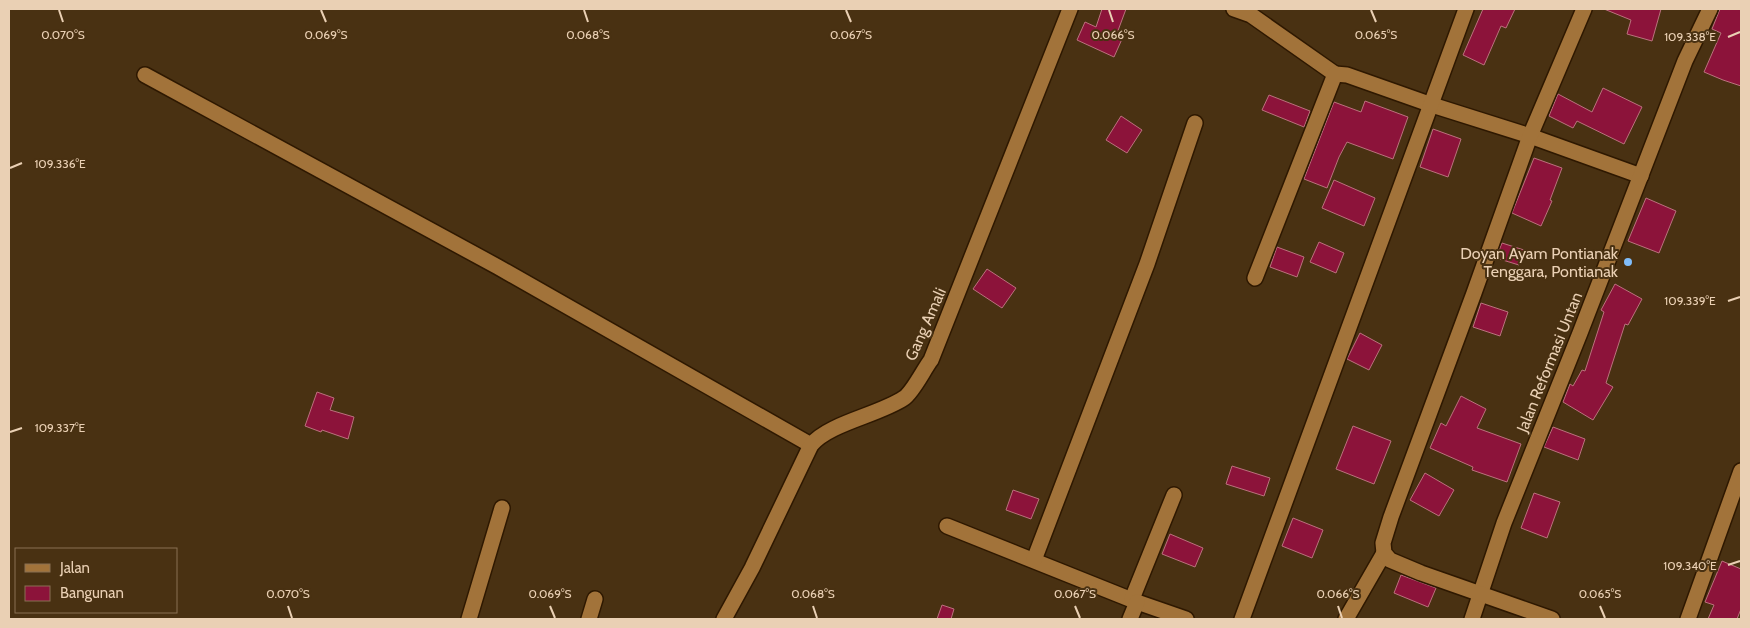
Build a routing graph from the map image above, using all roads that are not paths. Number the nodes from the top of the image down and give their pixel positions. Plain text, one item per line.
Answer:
1 (1070, 9) edge
2 (1234, 9) edge
3 (1466, 9) edge
4 (1584, 9) edge
5 (1710, 9) edge
6 (1335, 74) junction
7 (145, 75) dead end
8 (1432, 105) junction
9 (1195, 123) dead end
10 (1530, 136) junction
11 (1641, 176) junction
12 (1255, 278) dead end
13 (811, 445) junction
14 (1741, 471) edge
15 (1174, 495) dead end
16 (502, 508) dead end
17 (947, 526) dead end
18 (1384, 553) junction
19 (1034, 560) junction
20 (1480, 593) junction
21 (595, 599) dead end
22 (1135, 600) junction
23 (469, 619) edge
24 (589, 619) edge
25 (724, 619) edge
26 (1130, 619) edge
27 (1186, 619) edge
28 (1242, 619) edge
29 (1346, 619) edge
30 (1472, 619) edge
31 (1552, 619) edge
32 (1688, 619) edge

1 - 13 street, Gang Amali
2 - 6 street
3 - 8 street
4 - 10 street
5 - 11 street, Jalan Reformasi Untan
6 - 8 street
6 - 12 street
7 - 13 street
8 - 10 street
8 - 28 street
9 - 19 street
10 - 11 street
10 - 18 street
11 - 20 street, Jalan Reformasi Untan
13 - 25 street
14 - 32 street
15 - 22 street
16 - 23 street
17 - 19 street
18 - 20 street
18 - 29 street
19 - 22 street
20 - 30 street, Jalan Reformasi Untan
20 - 31 street
21 - 24 street
22 - 26 street
22 - 27 street

